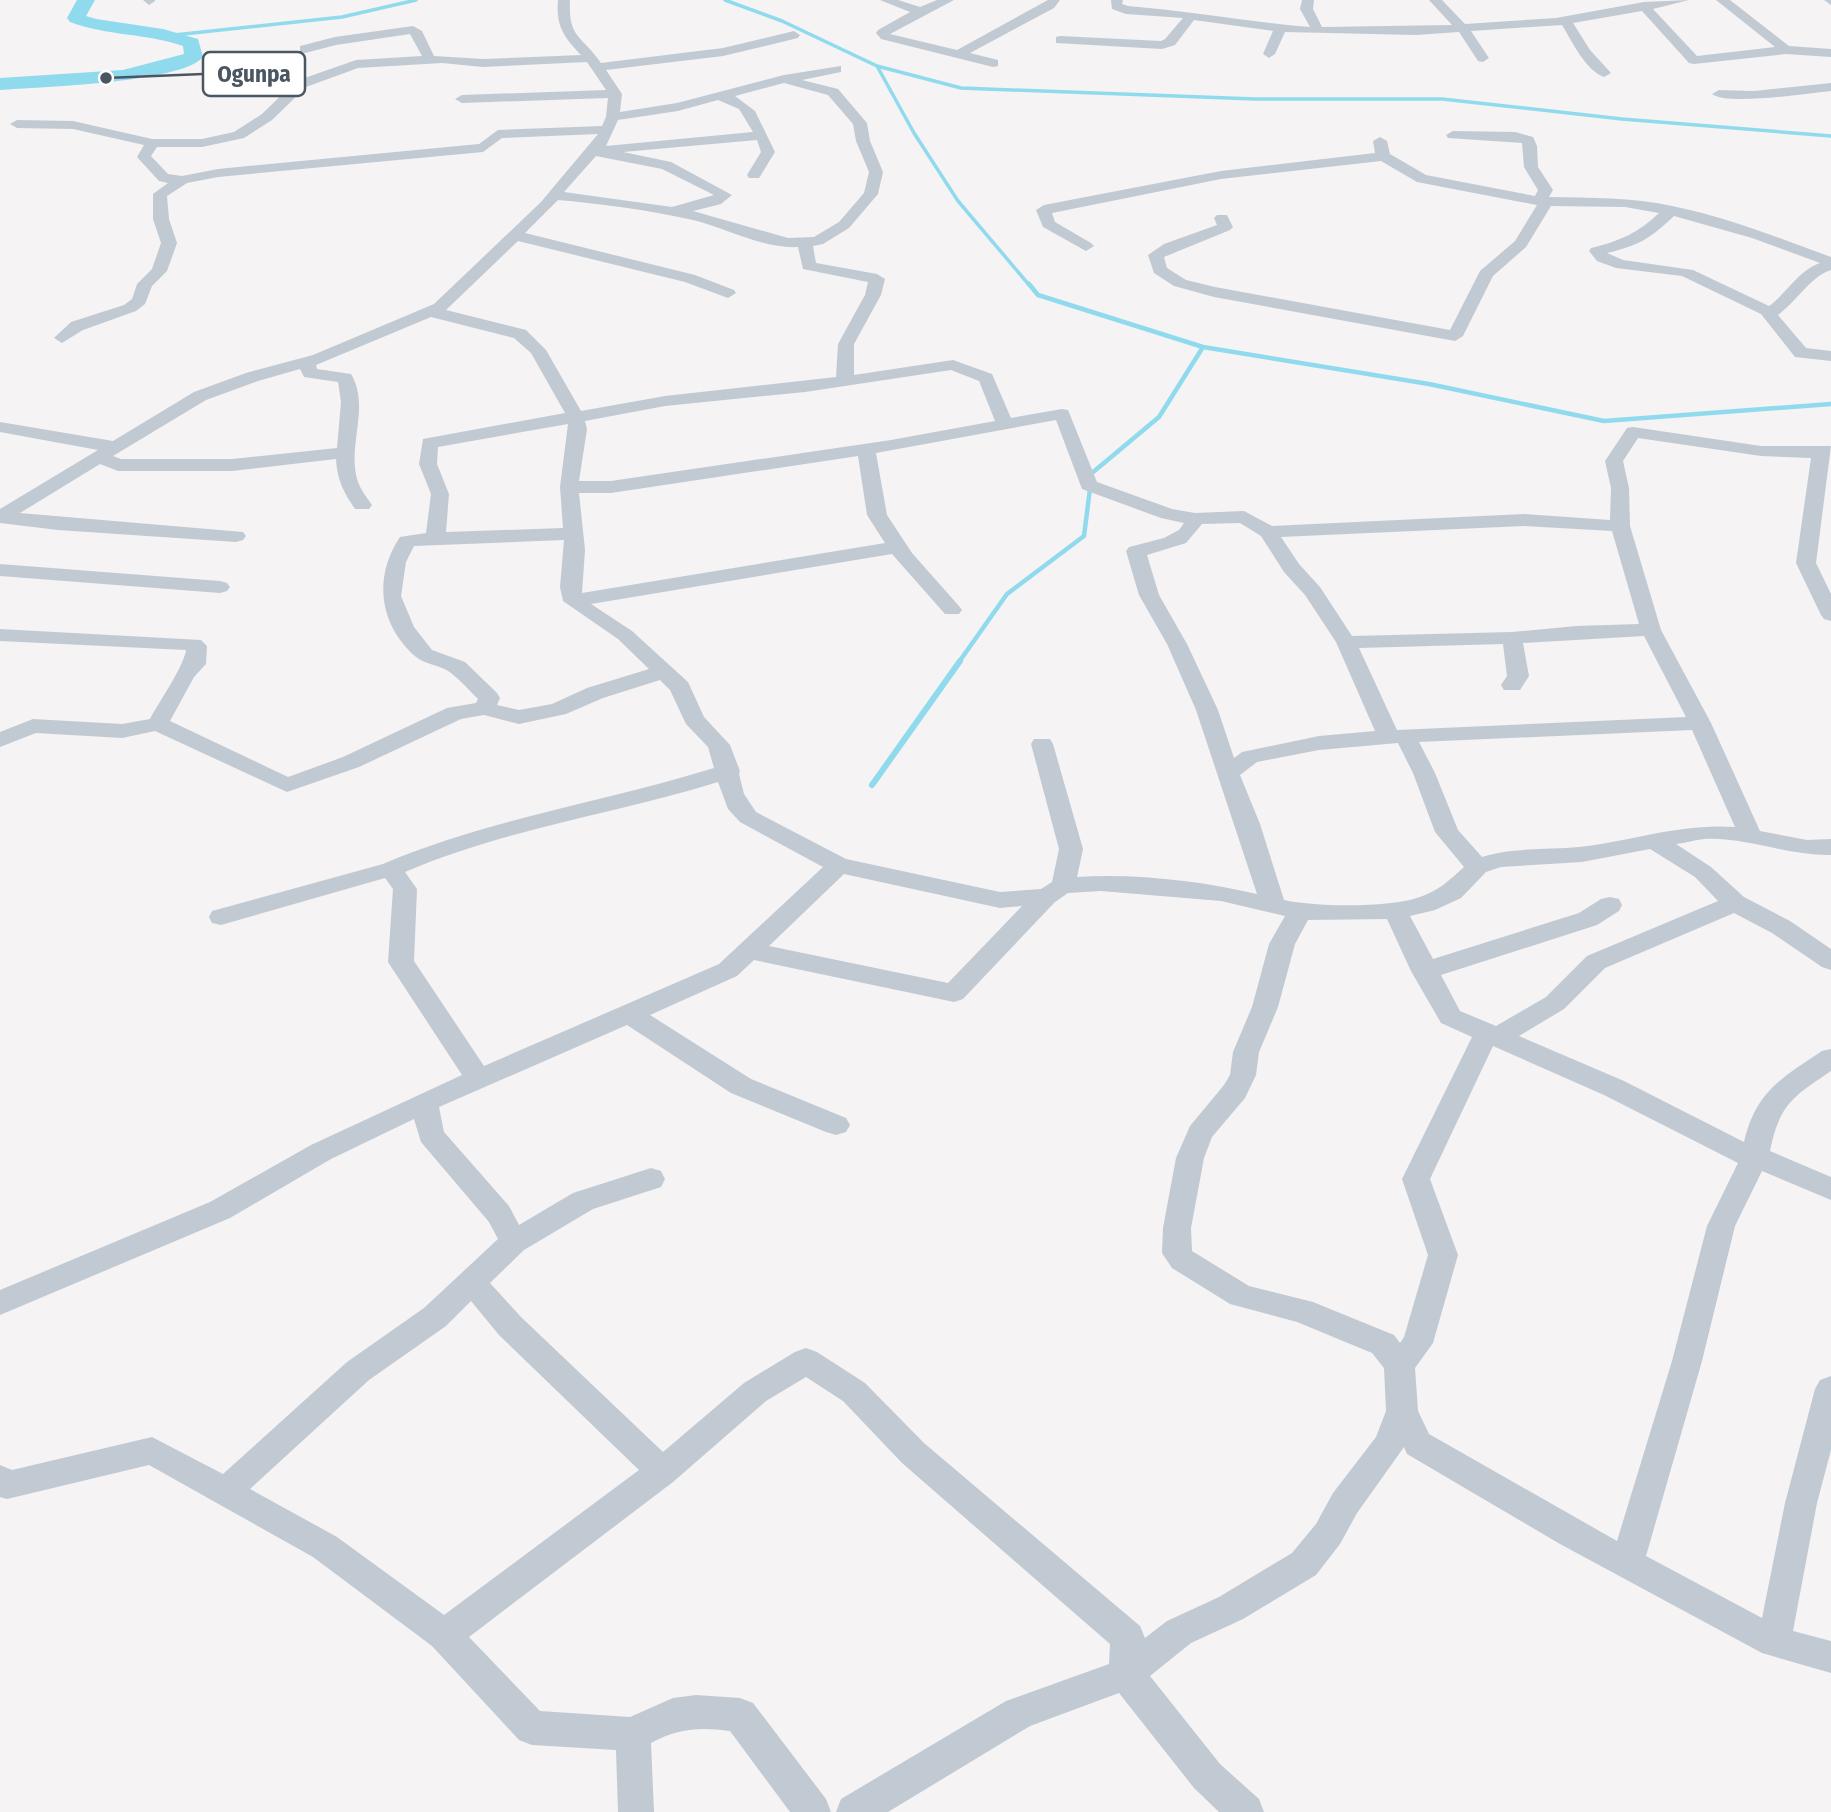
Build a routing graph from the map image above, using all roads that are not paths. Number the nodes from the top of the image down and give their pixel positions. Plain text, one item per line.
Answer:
1 (565, 0) edge
2 (886, 0) edge
3 (948, 0) edge
4 (1054, 0) edge
5 (1117, 0) edge
6 (1201, 0) edge
7 (1308, 0) edge
8 (1435, 0) edge
9 (1683, 0) edge
10 (1722, 0) edge
11 (1637, 5) edge
12 (920, 12) junction
13 (1186, 15) junction
14 (1566, 21) junction
15 (1280, 28) junction
16 (1462, 29) junction
17 (1317, 31) junction
18 (794, 35) dead end
19 (1060, 40) dead end
20 (305, 49) dead end
21 (1786, 50) junction
22 (1831, 53) edge
23 (1269, 54) dead end
24 (958, 55) junction
25 (1483, 58) dead end
26 (430, 60) junction
27 (1694, 60) junction
28 (594, 63) junction
29 (993, 63) dead end
30 (836, 69) dead end
31 (1604, 73) dead end
32 (1703, 73) dead end
33 (784, 79) junction
34 (1831, 87) edge
35 (615, 94) junction
36 (1719, 94) dead end
37 (714, 96) junction
38 (461, 99) dead end
39 (17, 124) dead end
40 (610, 124) junction
41 (762, 135) junction
42 (1453, 135) dead end
43 (152, 143) junction
44 (593, 151) junction
45 (754, 176) dead end
46 (182, 180) junction
47 (554, 195) junction
48 (1542, 201) junction
49 (1671, 210) junction
50 (668, 212) junction
51 (1222, 218) dead end
52 (515, 235) junction
53 (805, 243) junction
54 (1086, 246) dead end
55 (1831, 263) edge
56 (728, 293) dead end
57 (432, 313) junction
58 (1770, 313) junction
59 (62, 338) dead end
60 (1831, 356) edge
61 (307, 364) junction
62 (845, 380) junction
63 (575, 416) junction
64 (1004, 424) junction
65 (0, 427) edge
66 (866, 449) junction
67 (107, 452) junction
68 (1828, 452) edge
69 (345, 453) junction
70 (569, 487) junction
71 (362, 505) dead end
72 (2, 514) edge
73 (1195, 519) junction
74 (1620, 526) junction
75 (1268, 532) junction
76 (574, 534) junction
77 (236, 536) dead end
78 (437, 538) junction
79 (898, 547) junction
80 (0, 570) edge
81 (220, 587) dead end
82 (573, 601) junction
83 (952, 610) dead end
84 (1831, 615) edge
85 (1651, 630) junction
86 (0, 635) edge
87 (1511, 638) junction
88 (1346, 642) junction
89 (665, 671) junction
90 (1512, 684) dead end
91 (484, 708) junction
92 (1700, 723) junction
93 (158, 724) junction
94 (1398, 738) junction
95 (0, 740) edge
96 (1042, 744) dead end
97 (729, 771) junction
98 (1228, 773) junction
99 (1751, 837) junction
100 (1654, 841) junction
101 (1831, 847) edge
102 (839, 865) junction
103 (1478, 867) junction
104 (391, 869) junction
105 (1055, 891) junction
106 (1735, 903) junction
107 (1610, 905) dead end
108 (1286, 909) junction
109 (1395, 911) junction
110 (221, 916) dead end
111 (749, 950) junction
112 (1831, 961) edge
113 (1424, 971) junction
114 (628, 1013) junction
115 (1492, 1035) junction
116 (1831, 1058) edge
117 (478, 1078) junction
118 (425, 1101) junction
119 (836, 1125) dead end
120 (1754, 1158) junction
121 (651, 1179) dead end
122 (1831, 1189) edge
123 (514, 1242) junction
124 (472, 1282) junction
125 (0, 1303) edge
126 (1399, 1365) junction
127 (1831, 1389) edge
128 (1402, 1412) junction
129 (662, 1472) junction
130 (0, 1479) edge
131 (224, 1493) junction
132 (1627, 1563) junction
133 (444, 1635) junction
134 (1774, 1642) junction
135 (1831, 1657) edge
136 (1126, 1674) junction
137 (633, 1734) junction
138 (636, 1812) edge
139 (813, 1812) edge
140 (854, 1812) edge
141 (1246, 1812) edge

1 - 28 street
2 - 12 street
3 - 12 street
4 - 24 street
5 - 13 street
6 - 13 street
7 - 17 street
8 - 16 street
9 - 11 street
10 - 21 street
11 - 14 street
11 - 27 street
12 - 24 street
13 - 15 street
13 - 19 street
14 - 16 street
14 - 31 street
15 - 17 street
15 - 23 street
16 - 17 street
16 - 25 street
18 - 28 street
20 - 26 street
21 - 22 street
21 - 27 street
24 - 29 street
26 - 28 street
26 - 43 street
27 - 32 street
28 - 35 street
30 - 33 street
33 - 37 street
33 - 53 street
34 - 36 street
35 - 38 street
35 - 40 street
37 - 40 street
37 - 41 street
39 - 43 street
40 - 44 street
40 - 46 street
41 - 44 street
41 - 45 street
42 - 48 street
43 - 46 street
44 - 47 street
44 - 50 street
46 - 59 street
47 - 50 street
47 - 52 street
48 - 49 street
48 - 51 street
48 - 54 street
49 - 55 street
49 - 58 street
50 - 53 street
52 - 56 street
52 - 57 street
53 - 62 street
55 - 58 street
57 - 61 street
57 - 63 street
58 - 60 street
61 - 67 street
61 - 69 street
62 - 63 street
62 - 64 street
63 - 70 street
63 - 78 street
64 - 66 street
64 - 73 street
65 - 67 street
66 - 70 street
66 - 79 street
67 - 69 street
67 - 72 street
68 - 74 street
68 - 84 street
69 - 71 street
70 - 76 street
72 - 77 street
73 - 75 street
73 - 98 street
74 - 75 street
74 - 85 street
75 - 88 street
76 - 78 street
76 - 82 street
78 - 91 street
79 - 82 street
79 - 83 street
80 - 81 street
82 - 89 street
85 - 87 street
85 - 92 street
86 - 93 street
87 - 88 street
87 - 90 street
88 - 94 street
89 - 91 street
89 - 97 street
91 - 93 street
92 - 94 street
92 - 99 street
93 - 95 street
94 - 98 street
94 - 103 street
96 - 105 street
97 - 102 street
97 - 104 street
98 - 108 street
99 - 100 street
99 - 101 street
100 - 103 street
100 - 106 street
102 - 105 street
102 - 111 street
103 - 109 street
104 - 110 street
104 - 117 street
105 - 108 street
105 - 111 street
106 - 112 street
106 - 115 street
107 - 113 street
108 - 109 street
108 - 126 street
109 - 113 street
111 - 114 street
113 - 115 street
114 - 117 street
114 - 119 street
115 - 120 street
115 - 126 street
116 - 120 street
117 - 118 street
118 - 123 street
118 - 125 street
120 - 122 street
120 - 132 street
121 - 123 street
123 - 124 street
124 - 129 street
124 - 131 street
126 - 128 street
127 - 134 street
128 - 132 street
128 - 136 street
129 - 133 street
129 - 136 street
130 - 131 street
131 - 133 street
132 - 134 street
133 - 137 street
134 - 135 street
136 - 140 street
136 - 141 street
137 - 138 street
137 - 139 street

